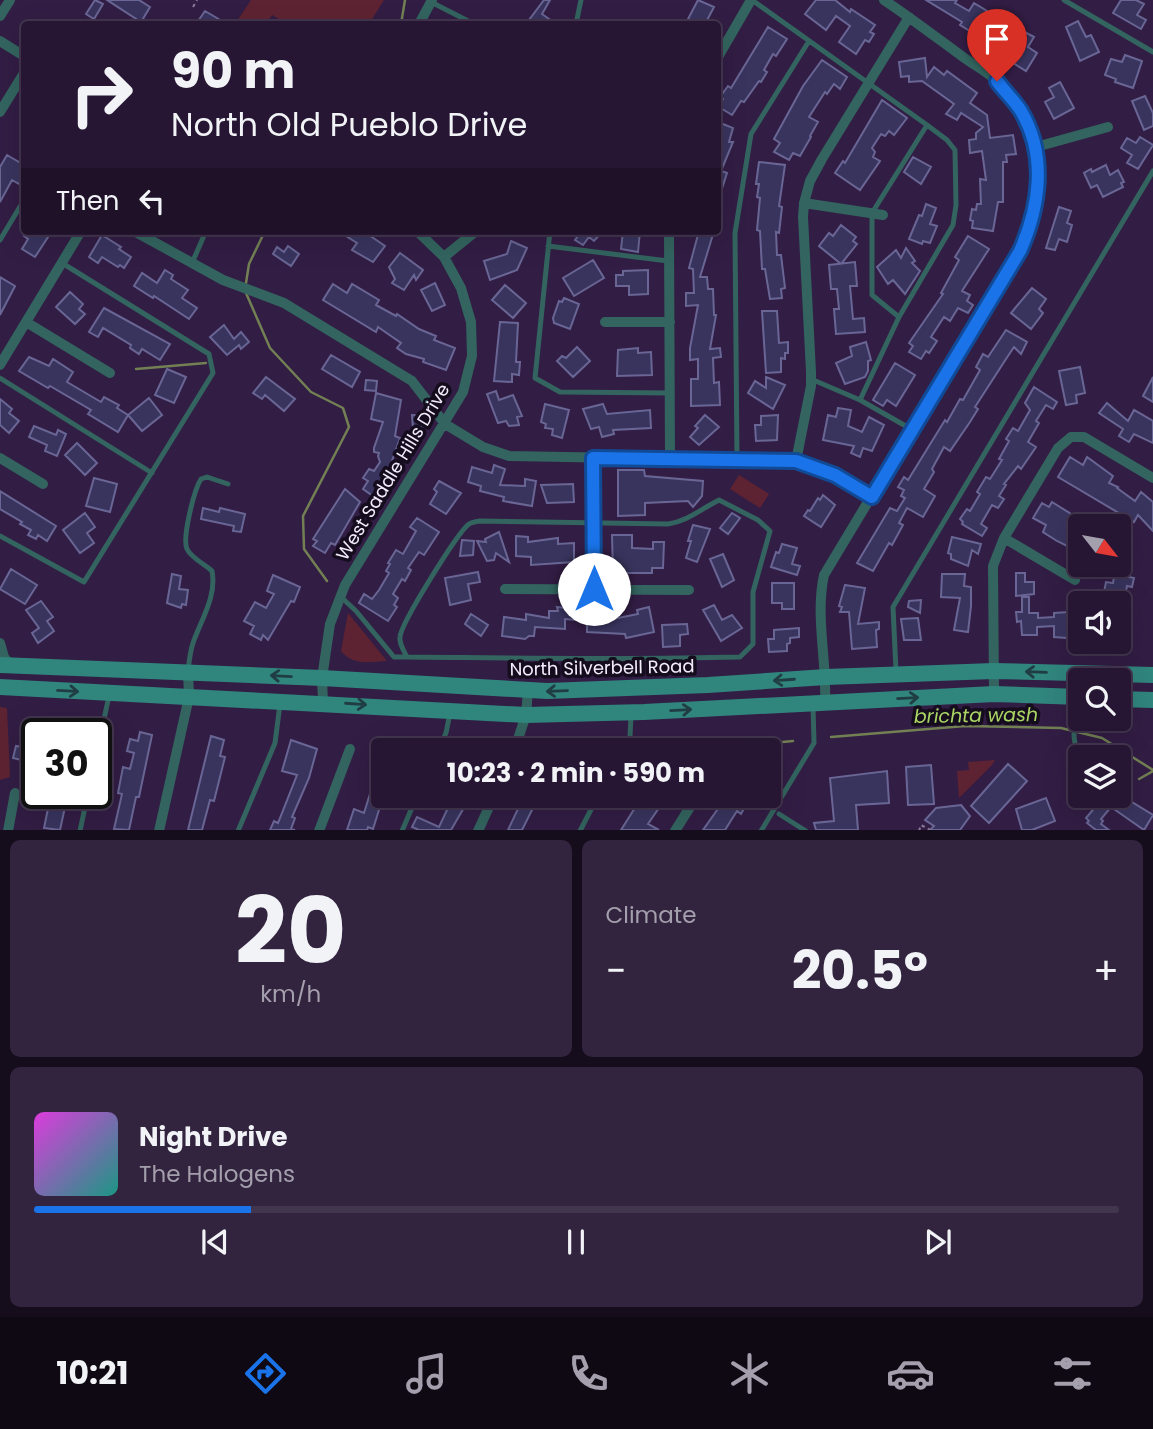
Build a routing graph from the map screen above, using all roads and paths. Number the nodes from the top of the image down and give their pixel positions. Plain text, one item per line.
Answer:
1 (9, 0) edge
2 (197, 0) edge
3 (581, 0) edge
4 (751, 0) edge
5 (884, 0) edge
6 (1063, 0) edge
7 (432, 1) edge
8 (193, 7) dead end
9 (0, 16) edge
10 (909, 18) junction
11 (421, 21) edge
12 (469, 21) edge
13 (577, 21) edge
14 (0, 41) edge
15 (809, 41) junction
16 (721, 52) edge
17 (1153, 52) edge
18 (21, 54) edge
19 (21, 78) edge
20 (868, 83) junction
21 (0, 111) edge
22 (927, 125) junction
23 (1108, 127) dead end
24 (1036, 146) junction
25 (1153, 171) edge
26 (804, 203) junction
27 (21, 205) edge
28 (878, 214) junction
29 (79, 235) edge
30 (141, 235) edge
31 (204, 235) edge
32 (421, 235) edge
33 (471, 235) edge
34 (549, 235) edge
35 (669, 235) edge
36 (0, 240) edge
37 (548, 246) junction
38 (444, 257) junction
39 (668, 261) junction
40 (217, 262) dead end
41 (62, 263) junction
42 (192, 264) junction
43 (210, 273) junction
44 (898, 317) junction
45 (26, 322) junction
46 (605, 322) dead end
47 (670, 322) junction
48 (0, 365) edge
49 (110, 373) dead end
50 (0, 378) edge
51 (811, 379) junction
52 (670, 393) junction
53 (860, 400) junction
54 (445, 424) junction
55 (912, 430) junction
56 (0, 458) edge
57 (593, 458) junction
58 (670, 459) junction
59 (737, 460) junction
60 (796, 461) junction
61 (152, 473) junction
62 (1153, 478) edge
63 (43, 484) dead end
64 (228, 484) dead end
65 (872, 497) junction
66 (593, 521) junction
67 (0, 536) edge
68 (1004, 538) junction
69 (1075, 580) dead end
70 (505, 589) dead end
71 (594, 589) junction
72 (689, 590) dead end
73 (341, 597) junction
74 (0, 643) edge
75 (407, 657) junction
76 (5, 665) edge
77 (188, 671) junction
78 (994, 671) junction
79 (896, 674) junction
80 (1153, 675) edge
81 (826, 677) junction
82 (322, 678) junction
83 (0, 687) edge
84 (528, 690) junction
85 (110, 693) junction
86 (994, 694) junction
87 (190, 697) junction
88 (1068, 697) edge
89 (1131, 699) edge
90 (1153, 700) edge
91 (280, 701) junction
92 (323, 702) junction
93 (819, 702) junction
94 (451, 710) junction
95 (632, 713) junction
96 (526, 715) junction
97 (104, 718) edge
98 (444, 738) edge
99 (518, 738) edge
100 (629, 738) edge
101 (350, 749) dead end
102 (15, 793) dead end
103 (412, 808) edge
104 (489, 808) edge
105 (592, 808) edge
106 (689, 808) edge
107 (85, 809) edge
108 (779, 814) dead end
109 (8, 830) edge
110 (80, 830) edge
111 (159, 830) edge
112 (238, 830) edge
113 (319, 830) edge
114 (402, 830) edge
115 (478, 830) edge
116 (581, 830) edge
117 (676, 830) edge
118 (762, 830) edge
119 (804, 830) edge

1 - 9 street
2 - 8 path
3 - 13 lane
4 - 15 lane
4 - 16 street
5 - 10 street
6 - 17 lane
7 - 11 street
7 - 12 lane
10 - 20 street
10 - 24 street
14 - 18 street
15 - 20 lane
15 - 59 lane
19 - 21 street
20 - 22 lane
20 - 26 street
22 - 28 lane
22 - 44 lane
23 - 24 street
24 - 55 street
25 - 79 lane
26 - 28 street
26 - 51 street
27 - 36 lane
28 - 44 lane
29 - 41 street
30 - 42 street
31 - 42 lane
32 - 38 street, West Saddle Hills Drive
33 - 38 street
34 - 37 lane
35 - 39 street
37 - 39 lane
37 - 52 lane
38 - 54 street, West Saddle Hills Drive
39 - 47 street
40 - 43 street
41 - 45 street
41 - 61 lane
42 - 43 street
43 - 54 street
44 - 53 lane
45 - 48 street
45 - 49 street
46 - 47 street
47 - 52 street
50 - 61 lane
51 - 53 lane
51 - 60 street
52 - 58 street
53 - 55 lane
54 - 57 street
54 - 73 street, West Saddle Hills Drive
55 - 65 street
56 - 63 street
57 - 58 street
57 - 66 street
58 - 59 street
59 - 60 street
60 - 65 street
61 - 67 lane
62 - 68 street
64 - 77 lane
65 - 81 street
66 - 71 street
66 - 75 lane
66 - 75 lane
68 - 69 street
68 - 78 street
70 - 71 street
71 - 72 street
73 - 75 lane
73 - 82 street, West Saddle Hills Drive
74 - 76 street, North Silverbell Road
76 - 77 main road, North Silverbell Road
82 -> 77 main road, North Silverbell Road
77 - 87 street
78 - 79 main road, North Silverbell Road
80 -> 78 main road, North Silverbell Road
78 - 86 street
79 - 81 main road, North Silverbell Road
81 -> 84 main road, North Silverbell Road
81 - 93 street
82 - 84 main road, North Silverbell Road
82 - 92 street, West Saddle Hills Drive
83 -> 85 main road
84 - 96 street
85 - 87 main road
85 - 97 lane
86 - 88 main road
93 -> 86 main road
87 - 91 main road
87 - 111 street
89 - 90 main road
91 - 92 main road
91 - 112 lane
92 -> 94 main road
95 -> 93 main road
93 - 118 lane
94 - 96 main road
94 - 98 lane
95 - 96 main road
95 - 100 lane
96 - 99 street
101 - 113 street
102 - 109 street
103 - 114 lane
104 - 115 street
105 - 116 lane
106 - 117 street
107 - 110 lane
108 - 119 lane

